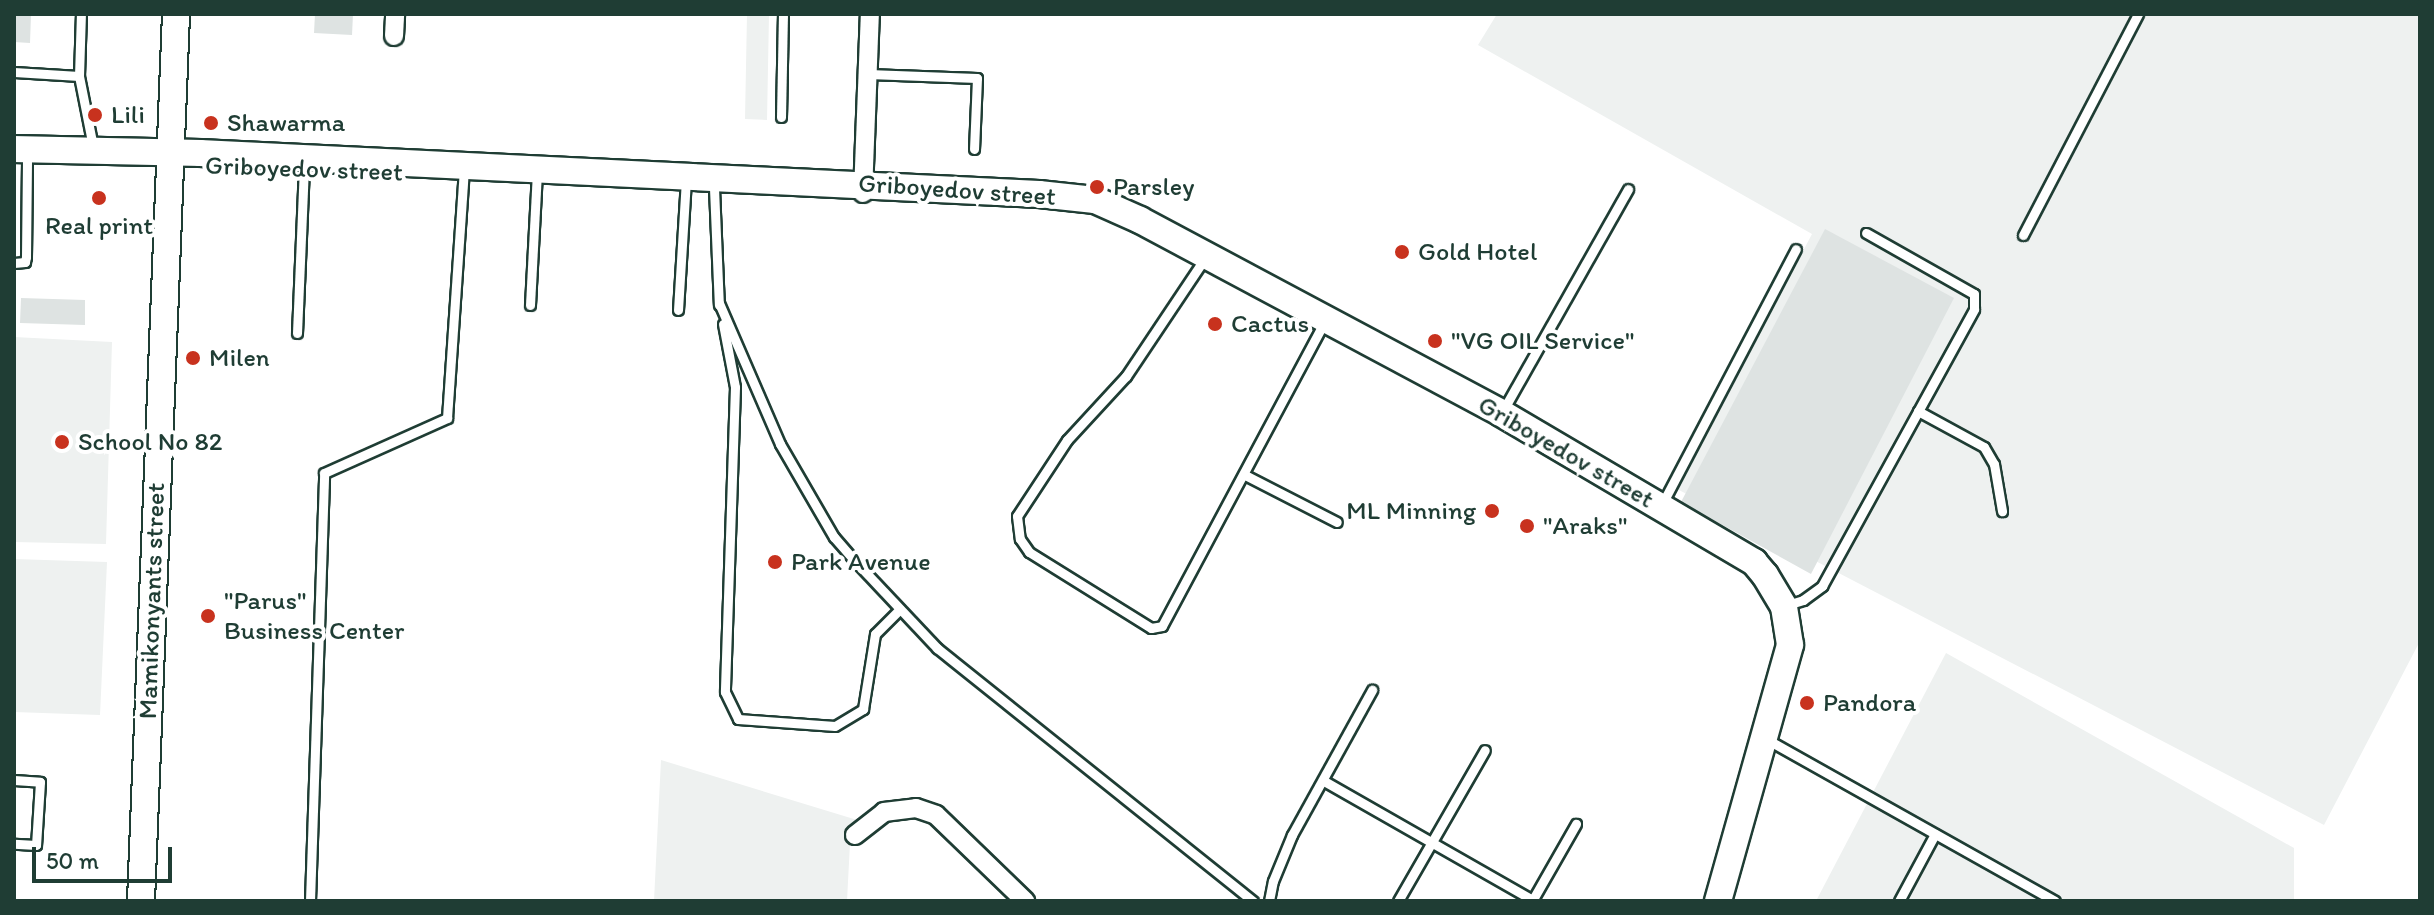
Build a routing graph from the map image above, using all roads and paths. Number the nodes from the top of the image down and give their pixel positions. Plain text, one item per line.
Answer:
1 (81, 14) edge
2 (176, 14) edge
3 (183, 14) edge
4 (395, 14) edge
5 (783, 14) edge
6 (870, 14) edge
7 (2138, 14) edge
8 (394, 36) dead end
9 (14, 72) edge
10 (868, 74) junction
11 (79, 76) junction
12 (781, 117) dead end
13 (974, 149) dead end
14 (93, 151) junction
15 (18, 157) edge
16 (175, 158) junction
17 (304, 168) junction
18 (464, 171) junction
19 (537, 175) junction
20 (686, 182) junction
21 (714, 188) junction
22 (863, 188) junction
23 (1628, 189) dead end
24 (1866, 233) dead end
25 (2023, 235) dead end
26 (1796, 249) dead end
27 (14, 263) edge
28 (1201, 264) junction
29 (719, 303) junction
30 (530, 305) dead end
31 (678, 310) dead end
32 (1322, 326) junction
33 (297, 333) dead end
34 (1918, 411) junction
35 (1498, 417) junction
36 (1245, 475) junction
37 (2002, 511) dead end
38 (1658, 512) junction
39 (1337, 522) dead end
40 (1780, 608) junction
41 (900, 609) junction
42 (1372, 690) dead end
43 (1759, 736) junction
44 (1485, 750) dead end
45 (14, 780) edge
46 (1324, 781) junction
47 (1576, 824) dead end
48 (1935, 834) junction
49 (855, 835) dead end
50 (1434, 843) junction
51 (14, 844) edge
52 (1726, 854) junction
53 (1533, 900) edge
54 (141, 901) edge
55 (151, 901) edge
56 (310, 901) edge
57 (1025, 901) edge
58 (1253, 901) edge
59 (1269, 901) edge
60 (1398, 901) edge
61 (1708, 901) edge
62 (1718, 901) edge
63 (1899, 901) edge
64 (2055, 901) edge

1 - 11 lane
2 - 16 street, Mamikonyants street
3 - 16 street, Mamikonyants street
4 - 8 street
5 - 12 lane
6 - 10 street
7 - 25 lane
9 - 11 lane
10 - 13 lane
10 - 22 street
11 - 14 lane
14 - 15 street, Griboyedov street
14 - 16 street, Griboyedov street
15 - 16 street, Griboyedov street
15 - 27 lane
16 - 17 street, Griboyedov street
16 - 18 street, Griboyedov street
16 - 54 street, Mamikonyants street
16 - 55 street, Mamikonyants street
17 - 18 street, Griboyedov street
17 - 33 lane
18 - 19 street, Griboyedov street
18 - 56 lane
19 - 20 street, Griboyedov street
19 - 30 lane
20 - 21 street, Griboyedov street
20 - 22 street, Griboyedov street
20 - 31 lane
21 - 22 street, Griboyedov street
21 - 29 lane
22 - 28 street, Griboyedov street
22 - 35 street, Griboyedov street
23 - 35 lane
24 - 34 lane
26 - 38 lane
28 - 32 street, Griboyedov street
28 - 36 lane
29 - 41 lane
29 - 41 lane
32 - 35 street, Griboyedov street
32 - 36 lane
34 - 37 lane
34 - 40 lane
35 - 38 street, Griboyedov street
36 - 39 lane
38 - 40 street, Griboyedov street
40 - 43 street
41 - 58 lane
42 - 46 lane
43 - 48 lane
43 - 52 street
44 - 50 lane
45 - 51 lane
46 - 50 lane
46 - 59 lane
47 - 53 lane
48 - 63 lane
48 - 64 lane
49 - 57 street
50 - 53 lane
50 - 60 lane
52 - 61 street
52 - 62 street

